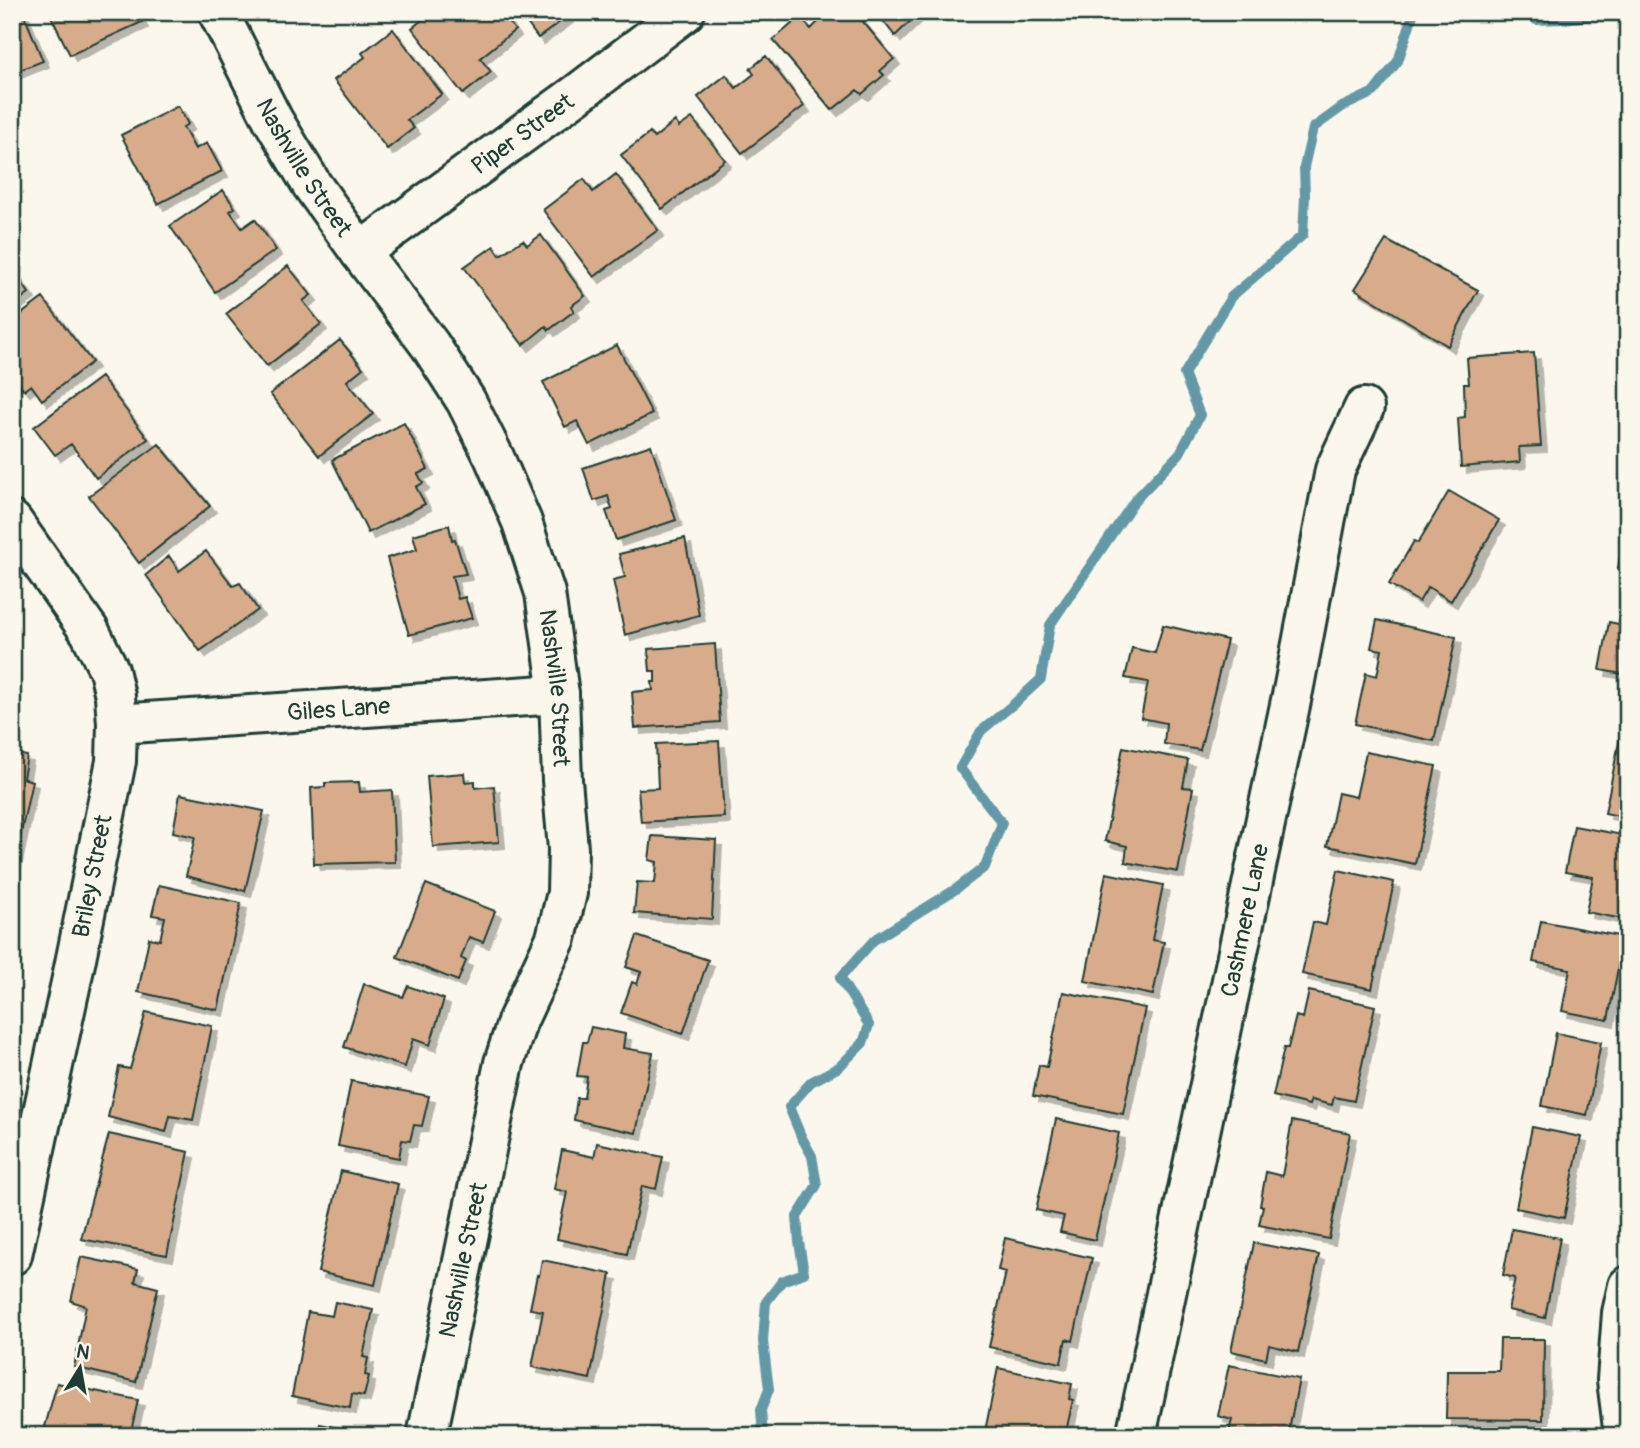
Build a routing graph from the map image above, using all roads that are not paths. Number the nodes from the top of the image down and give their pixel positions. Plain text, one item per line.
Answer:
1 (218, 12) edge
2 (685, 12) edge
3 (360, 253) junction
4 (1364, 408) dead end
5 (12, 521) edge
6 (559, 694) junction
7 (117, 724) junction
8 (12, 1255) edge
9 (1628, 1286) edge
10 (427, 1436) edge
11 (1136, 1436) edge
12 (1623, 1436) edge

1 - 3 street, Nashville Street
2 - 3 street, Piper Street
3 - 6 street, Nashville Street
4 - 11 street, Cashmere Lane
5 - 7 street, Briley Street
6 - 7 street, Giles Lane
6 - 10 street, Nashville Street
7 - 8 street, Briley Street
9 - 12 street

